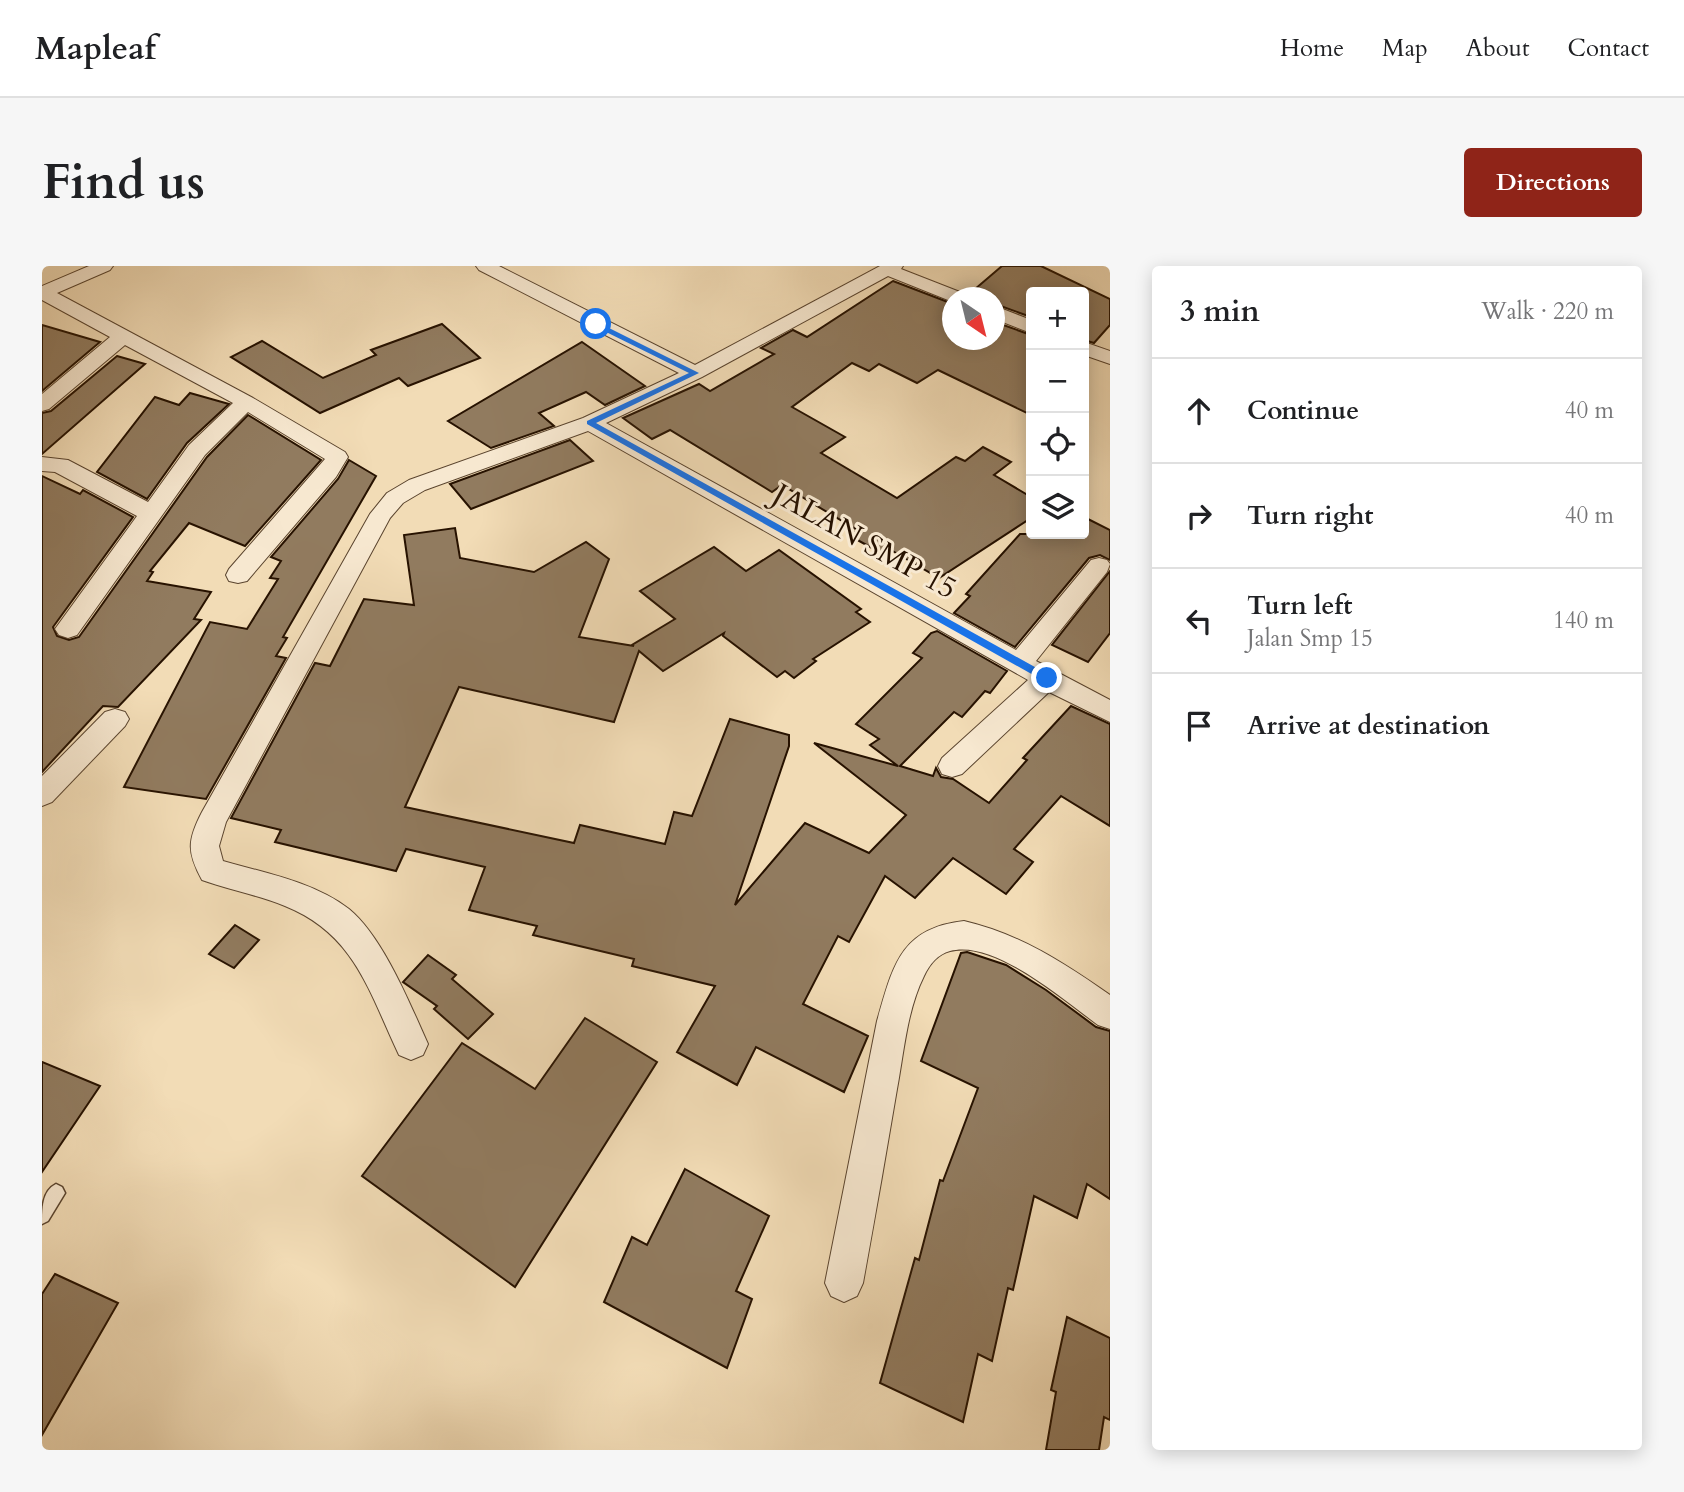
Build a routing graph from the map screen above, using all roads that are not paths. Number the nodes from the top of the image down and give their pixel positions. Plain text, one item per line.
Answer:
1 (104, 266) edge
2 (485, 266) edge
3 (891, 268) edge
4 (942, 291) edge
5 (43, 293) edge
6 (1005, 316) edge
7 (1026, 325) edge
8 (122, 337) junction
9 (1089, 350) edge
10 (1110, 358) edge
11 (695, 373) junction
12 (246, 402) junction
13 (42, 405) edge
14 (590, 423) junction
15 (42, 464) edge
16 (150, 513) junction
17 (1099, 566) dead end
18 (238, 575) dead end
19 (68, 629) dead end
20 (1019, 664) junction
21 (1047, 678) junction
22 (1110, 712) edge
23 (115, 719) dead end
24 (953, 766) dead end
25 (42, 794) edge
26 (1110, 1014) edge
27 (411, 1044) dead end
28 (56, 1193) dead end
29 (42, 1215) edge
30 (844, 1283) dead end

1 - 5 street
2 - 11 street
3 - 4 street
3 - 11 street
5 - 8 street
6 - 7 street
8 - 12 street
8 - 13 street
9 - 10 street
11 - 14 street
12 - 16 street
12 - 18 street
14 - 20 street, JALAN SMP 15
14 - 27 street
15 - 16 street
16 - 19 street
17 - 20 street
20 - 21 street, JALAN SMP 15
21 - 22 street, JALAN SMP 15
21 - 24 street
23 - 25 street
26 - 30 street
28 - 29 lane

